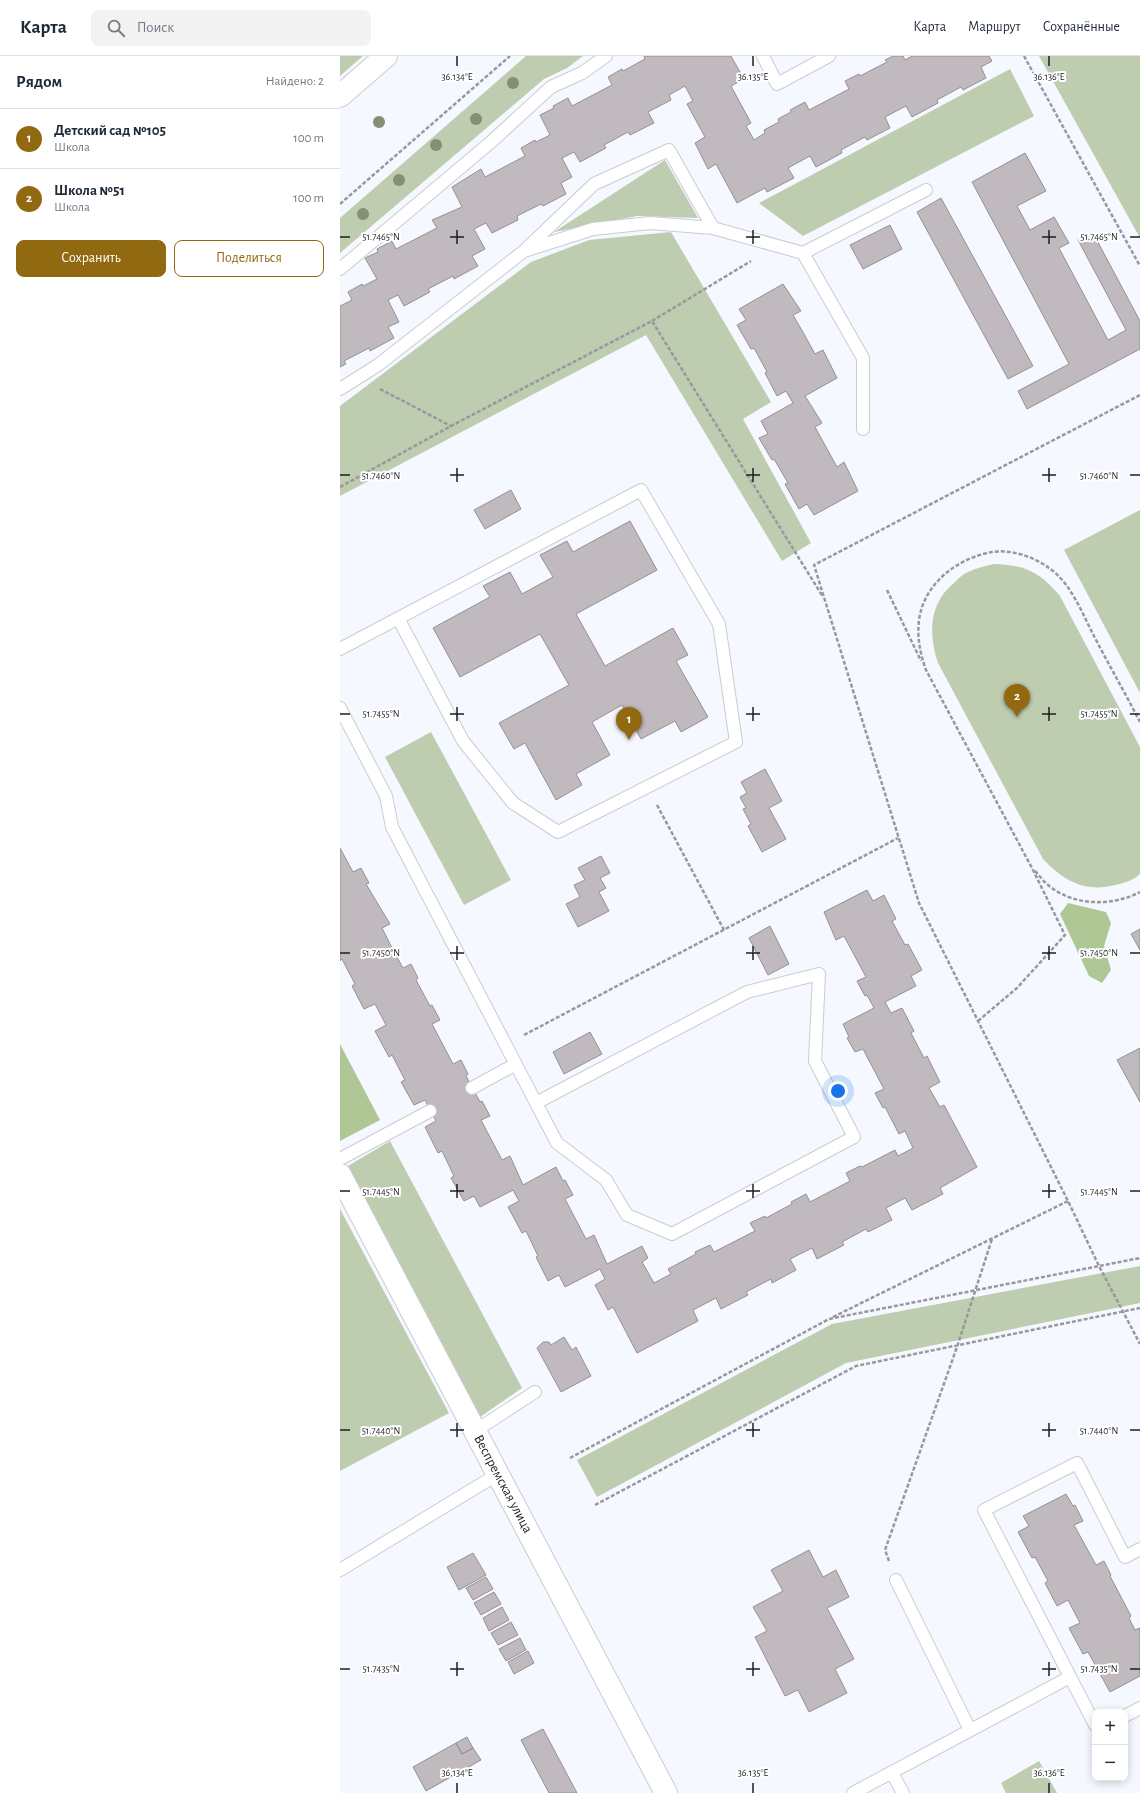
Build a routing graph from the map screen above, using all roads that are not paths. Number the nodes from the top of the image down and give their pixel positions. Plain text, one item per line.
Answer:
1 (386, 56) edge
2 (606, 56) edge
3 (763, 56) edge
4 (829, 56) edge
5 (340, 96) edge
6 (926, 190) dead end
7 (713, 228) junction
8 (524, 251) junction
9 (803, 253) junction
10 (340, 269) edge
11 (340, 390) edge
12 (862, 429) dead end
13 (398, 618) junction
14 (340, 649) edge
15 (340, 708) edge
16 (516, 1064) junction
17 (472, 1088) dead end
18 (536, 1103) junction
19 (430, 1111) dead end
20 (340, 1159) edge
21 (340, 1175) edge
22 (535, 1392) dead end
23 (475, 1431) junction
24 (498, 1474) junction
25 (1140, 1549) edge
26 (340, 1570) edge
27 (896, 1580) road end
28 (1070, 1677) junction
29 (1140, 1708) edge
30 (1128, 1714) edge
31 (1092, 1719) edge
32 (970, 1730) junction
33 (892, 1773) junction
34 (666, 1793) edge
35 (853, 1793) edge
36 (903, 1793) edge

1 - 5 street
2 - 10 lane
3 - 4 lane
6 - 9 lane
7 - 8 lane
7 - 8 lane
7 - 9 lane
8 - 11 lane
9 - 12 lane
13 - 13 lane
13 - 14 lane
15 - 16 lane
16 - 17 lane
16 - 18 lane
18 - 18 lane
19 - 20 lane
21 - 23 street, Веспремская улица
22 - 23 lane
23 - 24 street, Веспремская улица
24 - 26 lane
24 - 34 street, Веспремская улица
25 - 28 lane
27 - 32 lane
28 - 31 lane
28 - 32 lane
29 - 30 lane
32 - 33 lane
33 - 35 lane
33 - 36 lane

